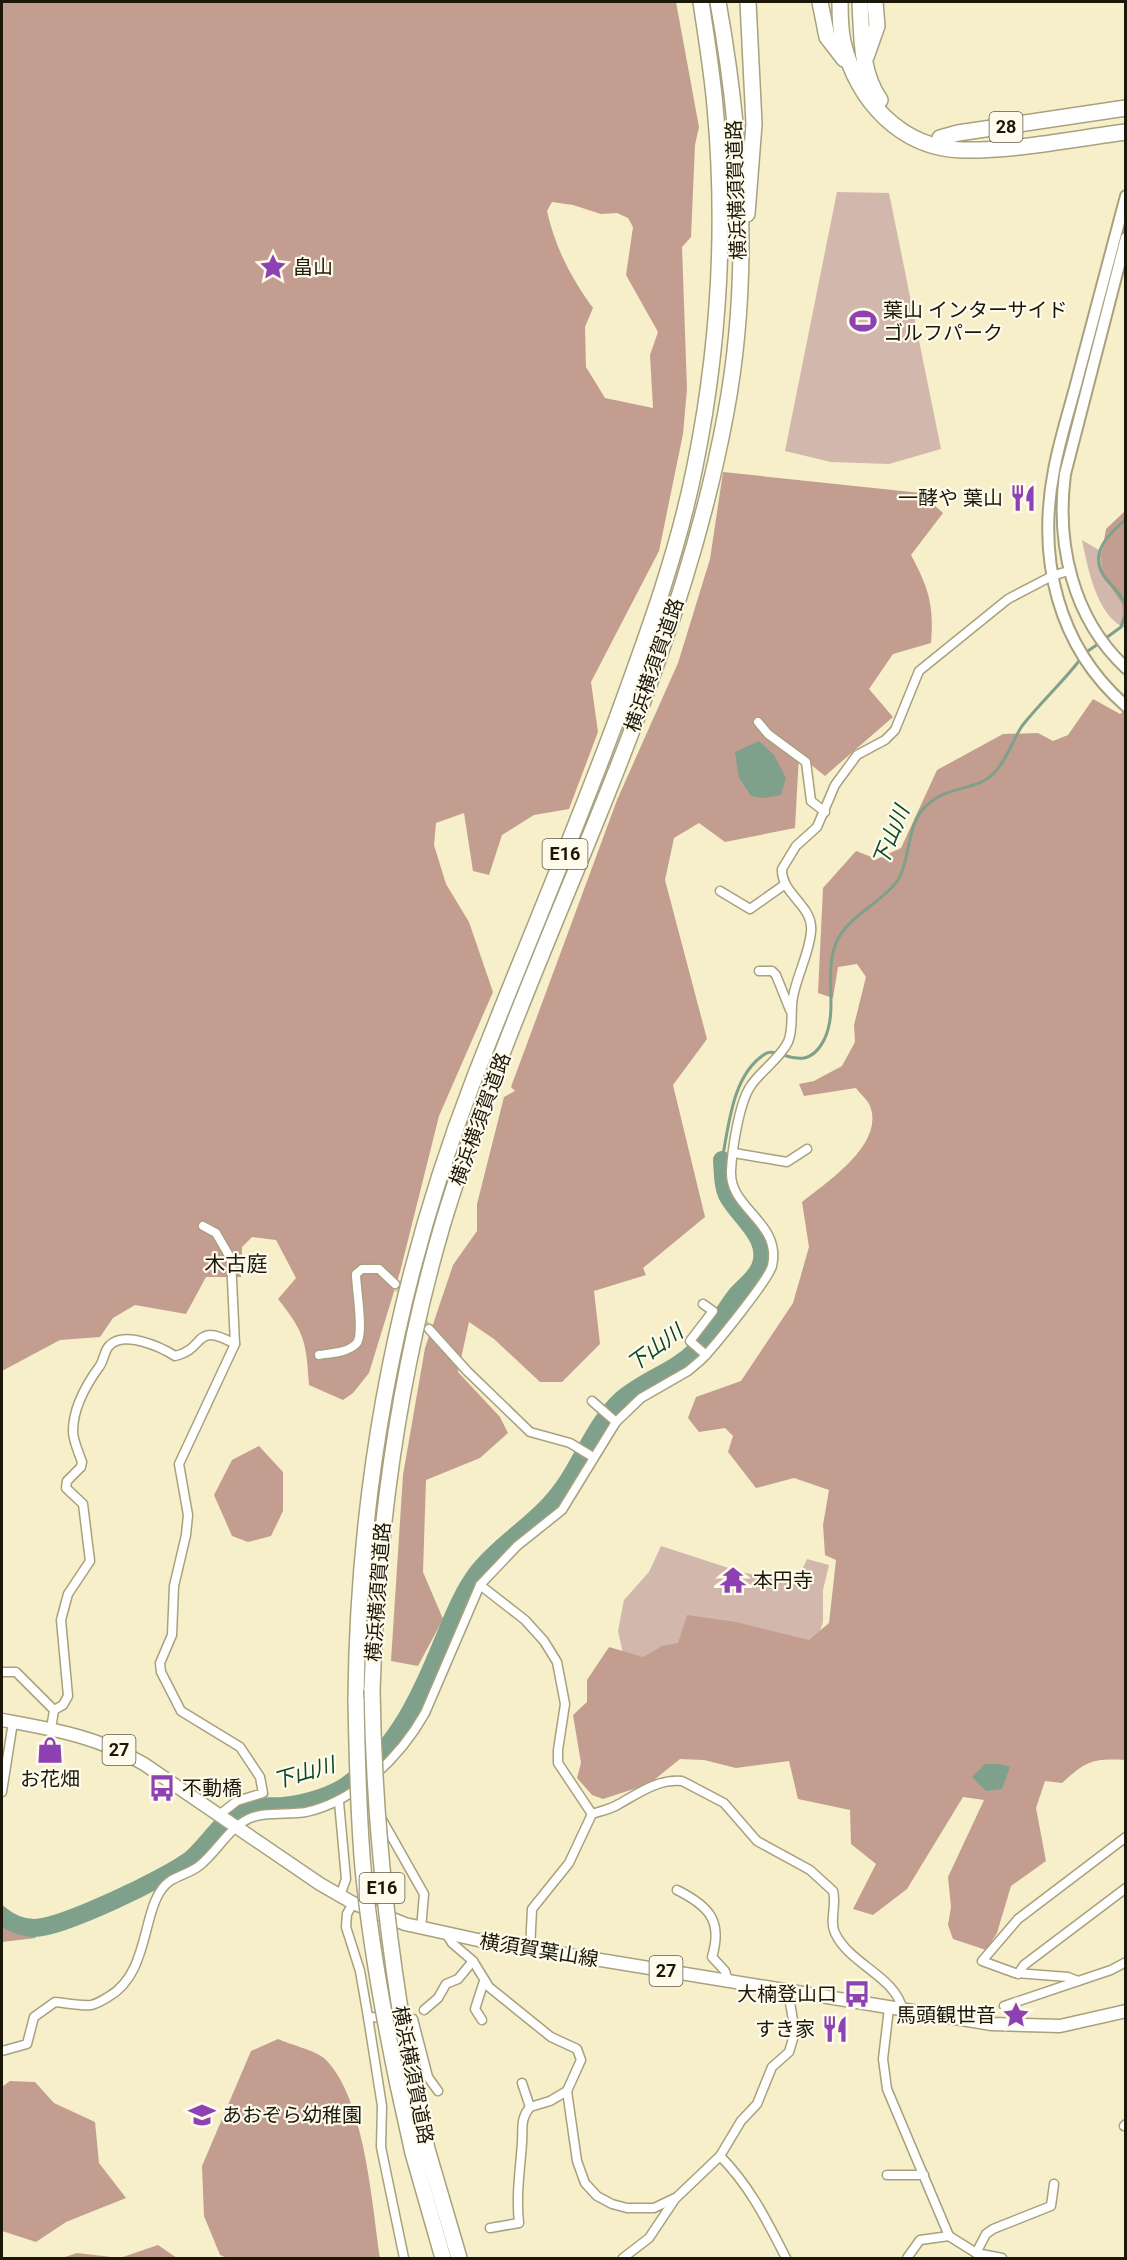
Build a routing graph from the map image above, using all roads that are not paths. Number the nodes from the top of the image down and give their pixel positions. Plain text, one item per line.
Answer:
1 (701, 2) edge
2 (718, 2) edge
3 (748, 2) edge
4 (820, 2) edge
5 (830, 2) edge
6 (840, 2) edge
7 (845, 2) edge
8 (852, 2) edge
9 (860, 2) edge
10 (866, 2) edge
11 (875, 2) edge
12 (852, 33) junction
13 (834, 46) junction
14 (860, 59) junction
15 (1125, 108) edge
16 (1125, 123) edge
17 (1077, 128) junction
18 (1125, 132) edge
19 (1125, 196) edge
20 (1125, 238) edge
21 (739, 287) junction
22 (1068, 571) junction
23 (1052, 576) junction
24 (1125, 668) edge
25 (1125, 706) edge
26 (758, 722) dead end
27 (825, 812) junction
28 (784, 885) junction
29 (720, 891) dead end
30 (759, 971) dead end
31 (790, 1011) junction
32 (807, 1149) dead end
33 (734, 1154) junction
34 (203, 1226) dead end
35 (395, 1284) tunnel mouth
36 (703, 1304) dead end
37 (429, 1329) tunnel mouth
38 (236, 1344) junction
39 (705, 1353) junction
40 (319, 1355) dead end
41 (592, 1401) dead end
42 (615, 1420) junction
43 (592, 1456) junction
44 (480, 1585) junction
45 (2, 1672) edge
46 (54, 1710) junction
47 (7, 1721) edge
48 (51, 1729) junction
49 (363, 1783) junction
50 (2, 1792) edge
51 (339, 1802) junction
52 (592, 1814) junction
53 (220, 1816) junction
54 (235, 1826) junction
55 (1125, 1838) edge
56 (1125, 1888) edge
57 (677, 1890) dead end
58 (340, 1896) junction
59 (353, 1903) junction
60 (421, 1929) junction
61 (447, 1935) junction
62 (530, 1949) junction
63 (473, 1961) junction
64 (1125, 1962) edge
65 (1018, 1974) junction
66 (484, 1981) junction
67 (728, 1981) junction
68 (1078, 1981) junction
69 (788, 1991) junction
70 (1004, 2006) dead end
71 (888, 2008) junction
72 (424, 2010) dead end
73 (903, 2011) junction
74 (1125, 2011) edge
75 (369, 2017) junction
76 (482, 2020) dead end
77 (2, 2051) edge
78 (522, 2083) dead end
79 (405, 2084) junction
80 (438, 2091) dead end
81 (567, 2091) junction
82 (530, 2107) junction
83 (720, 2156) junction
84 (887, 2175) dead end
85 (924, 2175) junction
86 (1054, 2184) dead end
87 (677, 2197) junction
88 (490, 2228) dead end
89 (949, 2236) junction
90 (978, 2256) edge
91 (404, 2259) edge
92 (442, 2259) edge
93 (459, 2259) edge
94 (623, 2259) edge
95 (786, 2259) edge
96 (907, 2259) edge
97 (1002, 2259) edge

1 - 79 highway, 横浜横須賀道路 / E16, bridge
2 - 21 highway, 横浜横須賀道路 / E16
3 - 21 highway
4 - 13 highway
5 - 13 highway
6 - 14 highway
7 - 12 highway
8 - 12 highway
9 - 14 highway
10 - 14 highway
11 - 14 highway
12 - 14 highway
13 - 14 highway
14 - 17 highway
14 - 17 highway
15 - 17 highway
16 - 17 highway
17 - 18 highway
19 - 23 street
20 - 22 street
21 - 79 highway, 横浜横須賀道路 / E16, bridge
22 - 23 street
22 - 24 street
23 - 25 street
23 - 27 street
26 - 27 street
27 - 28 street
28 - 29 street
28 - 31 street
30 - 31 street
31 - 33 street
32 - 33 street
33 - 39 street
34 - 38 street
35 - 40 street
36 - 39 street
37 - 43 street
38 - 46 street
38 - 53 street
39 - 42 street
41 - 42 street
42 - 43 street
43 - 44 street
44 - 49 street
44 - 52 street
45 - 46 street
46 - 48 street
47 - 48 main road, 横須賀葉山線 / 27
47 - 50 street
48 - 53 main road, 横須賀葉山線 / 27
49 - 51 street
49 - 60 street
51 - 54 street
51 - 58 street
52 - 62 street
52 - 73 street
53 - 54 main road, 横須賀葉山線 / 27
54 - 58 main road, 横須賀葉山線 / 27
54 - 77 street
55 - 65 street
56 - 65 street
57 - 67 street
58 - 59 main road, 横須賀葉山線 / 27
59 - 60 main road, 横須賀葉山線 / 27
59 - 75 street
60 - 61 main road, 横須賀葉山線 / 27
61 - 62 main road, 横須賀葉山線 / 27
61 - 63 street
62 - 67 main road, 横須賀葉山線 / 27
63 - 66 street
63 - 72 street
64 - 68 street
65 - 68 street
66 - 76 street
66 - 81 street
67 - 69 main road, 横須賀葉山線 / 27
68 - 70 street
69 - 71 main road, 横須賀葉山線 / 27
69 - 83 street
71 - 73 main road, 横須賀葉山線 / 27
71 - 85 street
73 - 74 main road, 横須賀葉山線 / 27
75 - 80 street
75 - 91 street
78 - 82 street
79 - 92 highway, 横浜横須賀道路 / E16
79 - 93 highway, 横浜横須賀道路 / E16
81 - 82 street
81 - 87 street
82 - 88 street
83 - 87 street
83 - 95 street
84 - 85 street
85 - 89 street
86 - 90 street
87 - 94 street
89 - 90 street
89 - 96 street
90 - 97 street

